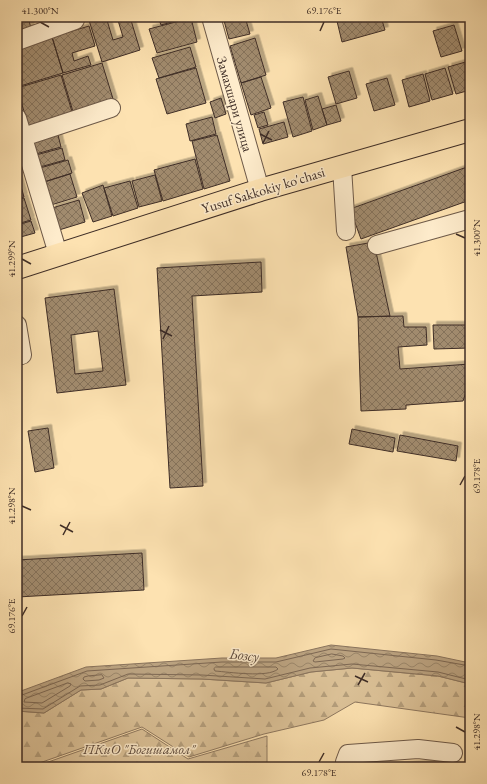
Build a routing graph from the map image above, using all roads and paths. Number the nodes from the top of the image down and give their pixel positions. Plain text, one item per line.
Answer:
1 (211, 17) edge
2 (75, 20) dead end
3 (17, 41) edge
4 (111, 108) dead end
5 (17, 118) edge
6 (470, 130) edge
7 (23, 137) junction
8 (342, 167) junction
9 (260, 190) junction
10 (470, 219) edge
11 (346, 231) dead end
12 (377, 245) dead end
13 (58, 254) junction
14 (17, 262) edge
15 (17, 268) edge
16 (17, 325) edge
17 (22, 355) dead end
18 (453, 754) dead end
19 (346, 767) edge

1 - 9 street, Замахшари улица
2 - 3 street
4 - 7 street
5 - 7 street
6 - 8 main road, Yusuf Sakkokiy ko'chasi
7 - 13 street
8 - 9 main road, Yusuf Sakkokiy ko'chasi
8 - 11 street
9 - 13 main road, Yusuf Sakkokiy ko'chasi
10 - 12 street
13 - 14 main road, Yusuf Sakkokiy ko'chasi
13 - 15 main road, Yusuf Sakkokiy ko'chasi
16 - 17 street
18 - 19 street

